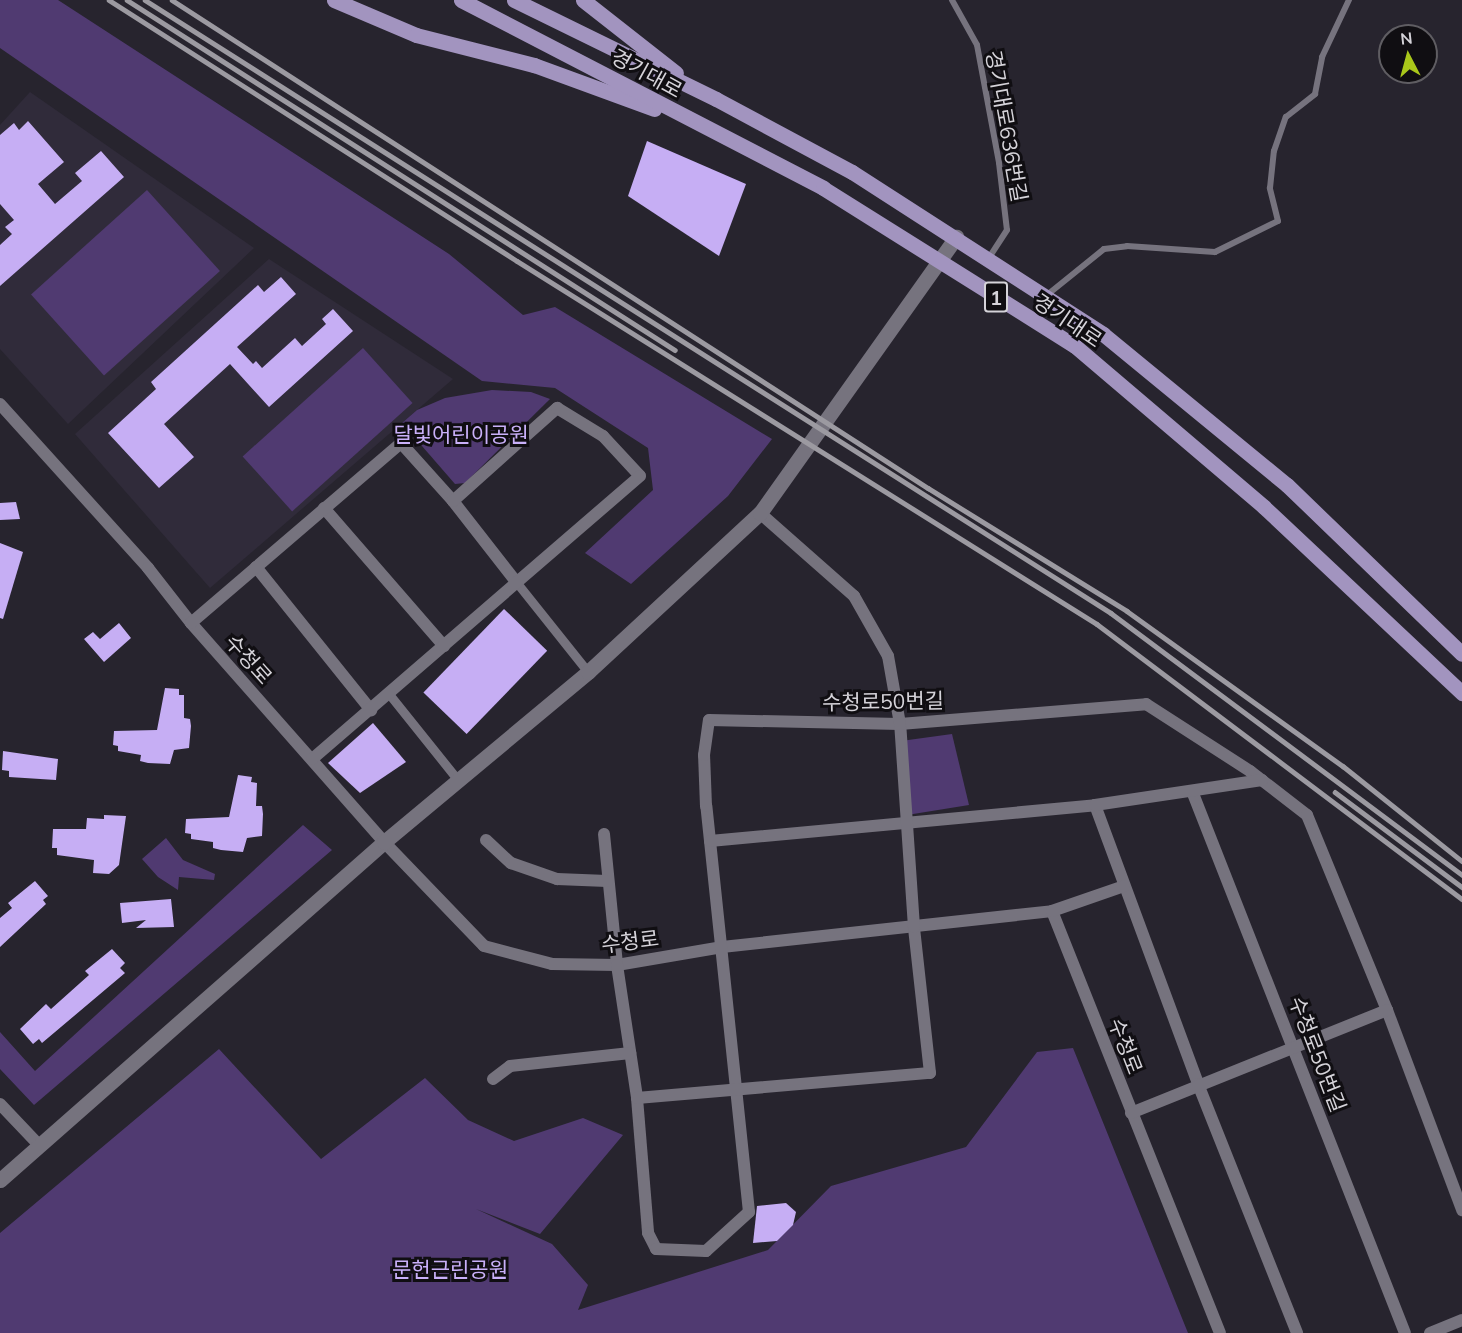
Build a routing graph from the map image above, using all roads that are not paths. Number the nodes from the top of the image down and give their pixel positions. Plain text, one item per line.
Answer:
1 (334, 0) edge
2 (461, 0) edge
3 (514, 0) edge
4 (584, 0) edge
5 (952, 0) edge
6 (1349, 0) edge
7 (350, 3) edge
8 (697, 90) junction
9 (682, 116) junction
10 (956, 237) junction
11 (989, 258) junction
12 (938, 261) junction
13 (1046, 296) junction
14 (0, 404) edge
15 (453, 501) junction
16 (324, 508) junction
17 (760, 513) junction
18 (256, 567) junction
19 (517, 583) junction
20 (191, 623) junction
21 (444, 646) junction
22 (1462, 654) edge
23 (588, 672) junction
24 (1462, 693) edge
25 (389, 694) junction
26 (371, 710) junction
27 (900, 724) junction
28 (312, 759) junction
29 (458, 780) junction
30 (1262, 780) junction
31 (1192, 791) junction
32 (1095, 805) junction
33 (905, 823) junction
34 (604, 834) dead end
35 (486, 840) dead end
36 (710, 841) junction
37 (384, 842) junction
38 (607, 881) junction
39 (1124, 886) junction
40 (1052, 911) junction
41 (914, 927) junction
42 (722, 947) junction
43 (617, 965) junction
44 (1387, 1010) junction
45 (1294, 1046) junction
46 (630, 1053) junction
47 (493, 1079) dead end
48 (1198, 1084) junction
49 (733, 1089) junction
50 (637, 1098) junction
51 (0, 1104) edge
52 (1131, 1113) junction
53 (39, 1145) junction
54 (0, 1180) edge
55 (1462, 1209) edge
56 (1462, 1320) edge
57 (1220, 1333) edge
58 (1297, 1333) edge
59 (1405, 1333) edge
60 (1430, 1333) edge

1 - 7 main road
2 - 9 main road, 경기대로 / 1
3 - 8 main road, 경기대로 / 1
4 - 8 main road
5 - 11 lane, 경기대로636번길
6 - 13 lane
7 - 9 main road
8 - 10 main road, 경기대로 / 1
9 - 12 main road, 경기대로 / 1
10 - 11 main road, 경기대로 / 1
10 - 12 street
11 - 13 main road, 경기대로 / 1
12 - 17 street
12 - 24 main road, 경기대로 / 1
13 - 22 main road, 경기대로 / 1
14 - 20 street, 수청로
15 - 16 street
15 - 19 street
15 - 19 street
16 - 18 street
16 - 21 street
17 - 23 street
17 - 27 street
18 - 20 street
18 - 26 street
19 - 21 street
19 - 23 street
20 - 28 street, 수청로
21 - 25 street
23 - 29 street
25 - 26 street
25 - 29 street
26 - 28 street
27 - 30 street, 수청로50번길
27 - 33 street
27 - 36 street, 수청로50번길
28 - 37 street, 수청로
29 - 37 street
30 - 31 street
30 - 44 street, 수청로50번길
31 - 32 street
31 - 45 street, 수청로50번길
32 - 33 street
32 - 39 street
33 - 36 street
33 - 41 street
34 - 38 street
35 - 38 street
36 - 42 street, 수청로50번길
37 - 43 street, 수청로
37 - 53 street
38 - 43 street
39 - 40 street
39 - 48 street
40 - 41 street, 수청로
40 - 52 street, 수청로
41 - 42 street, 수청로
41 - 49 street
42 - 43 street, 수청로
42 - 49 street, 수청로50번길
43 - 46 street
44 - 45 street
44 - 55 street, 수청로50번길
45 - 48 street
45 - 59 street, 수청로50번길
46 - 47 street
46 - 50 street
48 - 52 street
48 - 58 street
49 - 50 street
49 - 50 street, 수청로50번길
51 - 53 street
52 - 57 street, 수청로
53 - 54 street
56 - 60 street

